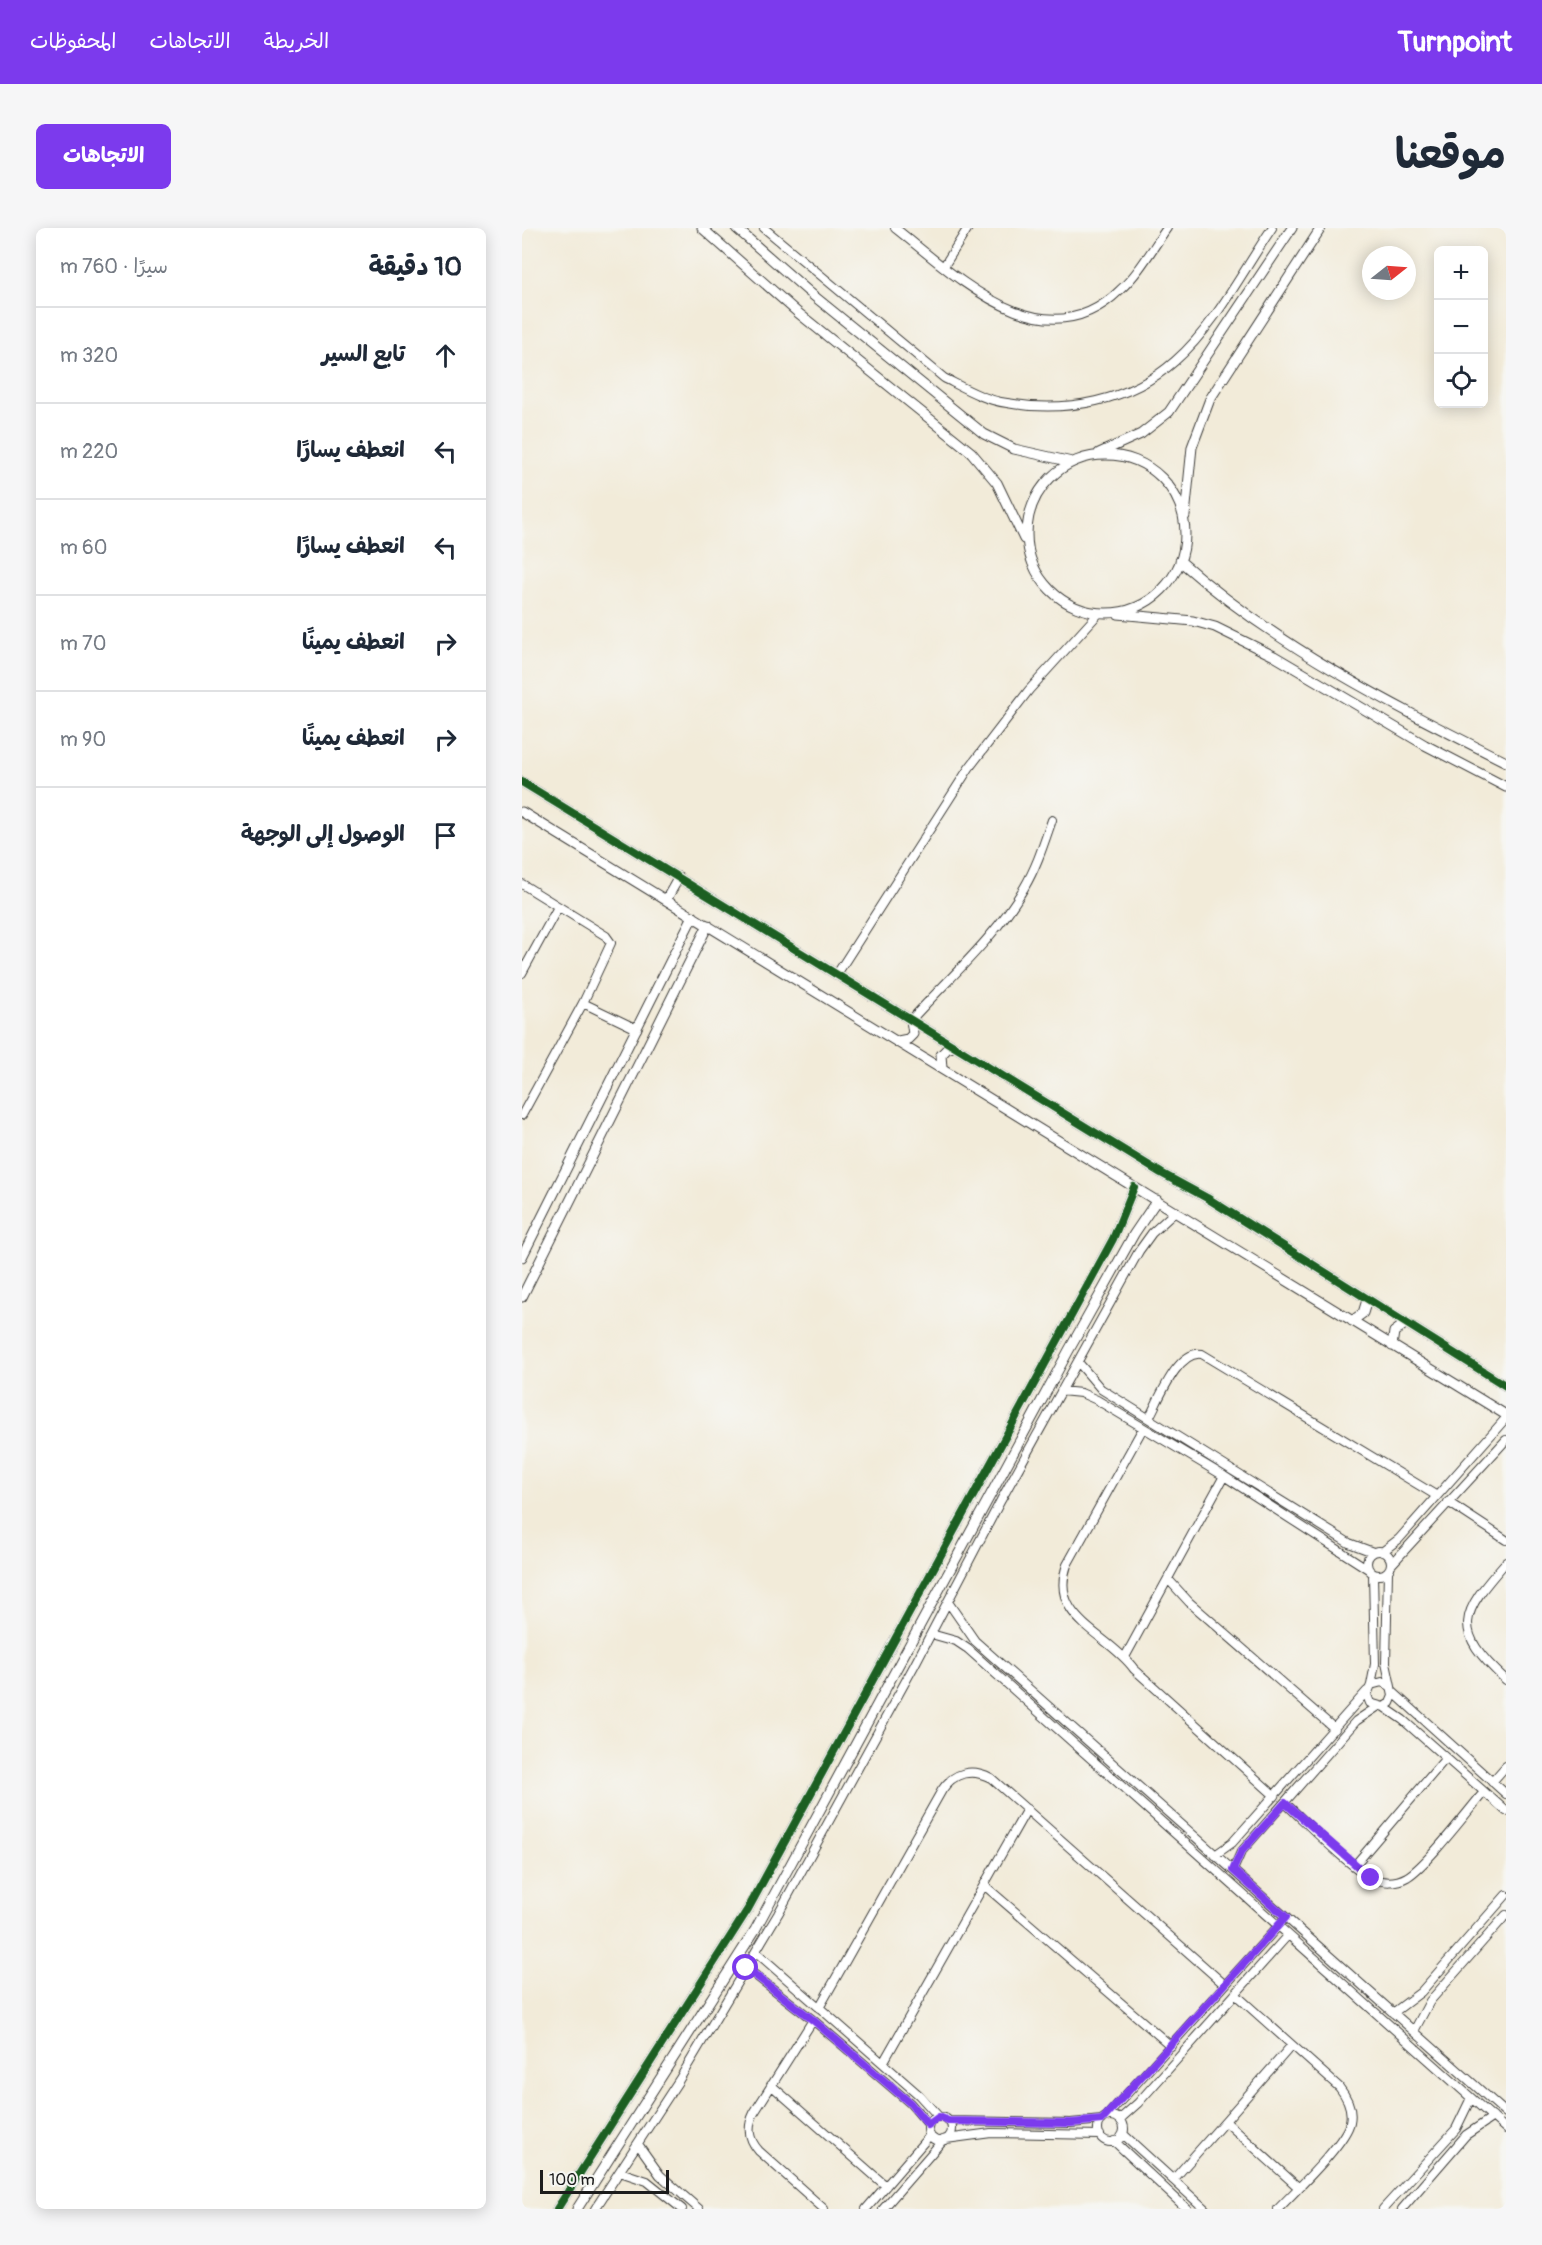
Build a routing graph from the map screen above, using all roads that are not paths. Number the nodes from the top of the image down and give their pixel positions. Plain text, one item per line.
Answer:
1 (702, 228) edge
2 (736, 228) edge
3 (764, 228) edge
4 (895, 228) edge
5 (968, 228) edge
6 (1167, 228) edge
7 (1272, 228) edge
8 (1292, 228) edge
9 (1321, 228) edge
10 (944, 266) junction
11 (956, 413) junction
12 (942, 429) junction
13 (1092, 456) junction
14 (1072, 462) junction
15 (1184, 530) junction
16 (1028, 548) junction
17 (1180, 561) junction
18 (1099, 613) junction
19 (1109, 613) junction
20 (1506, 762) edge
21 (522, 782) edge
22 (1506, 787) edge
23 (522, 812) edge
24 (1053, 820) dead end
25 (679, 877) junction
26 (522, 885) edge
27 (666, 900) junction
28 (558, 907) junction
29 (693, 916) junction
30 (708, 925) junction
31 (523, 967) edge
32 (837, 974) junction
33 (583, 1003) junction
34 (911, 1020) junction
35 (637, 1029) junction
36 (898, 1041) junction
37 (955, 1047) junction
38 (942, 1068) junction
39 (522, 1115) edge
40 (1134, 1187) junction
41 (1157, 1200) junction
42 (1176, 1211) junction
43 (522, 1257) edge
44 (522, 1297) edge
45 (1367, 1300) junction
46 (1352, 1321) junction
47 (1405, 1324) junction
48 (1392, 1346) junction
49 (1078, 1362) junction
50 (1506, 1386) edge
51 (1061, 1391) junction
52 (1506, 1417) edge
53 (1149, 1418) junction
54 (1143, 1428) junction
55 (1506, 1440) edge
56 (1224, 1476) junction
57 (1437, 1496) junction
58 (1448, 1502) junction
59 (1506, 1540) edge
60 (1373, 1552) junction
61 (1382, 1552) junction
62 (1506, 1562) edge
63 (1389, 1568) junction
64 (1370, 1571) junction
65 (928, 1577) junction
66 (1168, 1579) junction
67 (942, 1585) junction
68 (948, 1602) junction
69 (931, 1634) junction
70 (1125, 1657) junction
71 (1506, 1680) edge
72 (1369, 1688) junction
73 (1391, 1689) junction
74 (1381, 1707) junction
75 (1335, 1730) junction
76 (1446, 1758) junction
77 (1506, 1766) edge
78 (1492, 1782) junction
79 (1484, 1792) junction
80 (1506, 1794) edge
81 (1275, 1796) junction
82 (1285, 1803) junction
83 (1027, 1809) junction
84 (1506, 1811) edge
85 (1215, 1855) junction
86 (1355, 1866) junction
87 (1233, 1870) junction
88 (984, 1885) junction
89 (1506, 1895) edge
90 (1489, 1915) junction
91 (1506, 1915) edge
92 (1286, 1917) junction
93 (1498, 1923) junction
94 (1278, 1926) junction
95 (1288, 1935) junction
96 (756, 1952) junction
97 (746, 1968) junction
98 (1225, 1985) junction
99 (1235, 1994) junction
100 (819, 2008) junction
101 (1393, 2013) junction
102 (813, 2020) junction
103 (1417, 2033) junction
104 (1292, 2045) junction
105 (1411, 2045) junction
106 (1171, 2046) junction
107 (883, 2063) junction
108 (771, 2085) junction
109 (1471, 2098) junction
110 (621, 2110) junction
111 (1506, 2113) edge
112 (939, 2117) junction
113 (1493, 2117) junction
114 (1104, 2118) junction
115 (1120, 2119) junction
116 (635, 2120) junction
117 (948, 2121) junction
118 (1225, 2121) junction
119 (928, 2125) junction
120 (1506, 2129) edge
121 (1123, 2134) junction
122 (930, 2135) junction
123 (1100, 2135) junction
124 (945, 2139) junction
125 (1114, 2141) junction
126 (638, 2144) junction
127 (620, 2172) junction
128 (1173, 2180) junction
129 (886, 2186) junction
130 (1298, 2187) junction
131 (677, 2189) junction
132 (669, 2197) junction
133 (1388, 2207) edge
134 (557, 2209) edge
135 (577, 2209) edge
136 (595, 2209) edge
137 (682, 2209) edge
138 (699, 2209) edge
139 (824, 2209) edge
140 (866, 2209) edge
141 (883, 2209) edge
142 (1188, 2209) edge
143 (1205, 2209) edge
144 (1278, 2209) edge
145 (1401, 2209) edge

1 - 12 street
2 - 11 street
3 - 7 street
4 - 10 street
5 - 10 street
6 - 10 street
8 - 13 street
9 - 15 street
11 - 12 street
11 - 14 street
12 - 16 street
13 - 14 street
13 - 15 street
14 - 16 street
15 - 17 street
16 - 18 street
17 - 19 street
17 - 20 street
18 - 19 street
18 - 32 street
19 - 22 street
21 - 25 street
23 - 27 street
24 - 34 street
25 - 27 street
25 - 32 street
26 - 28 street
27 - 29 street
28 - 31 street
28 - 33 street
29 - 30 street
29 - 35 street
30 - 36 street
30 - 44 street
32 - 34 street
33 - 35 street
33 - 39 street
34 - 36 street
34 - 37 street
35 - 43 street
36 - 38 street
37 - 38 street
37 - 45 street
38 - 40 street
40 - 41 street
40 - 65 street
41 - 42 street
41 - 67 street
42 - 46 street
42 - 49 street
45 - 46 street
45 - 47 street
46 - 48 street
47 - 48 street
47 - 50 street
48 - 52 street
49 - 51 street
49 - 53 street
51 - 54 street
51 - 68 street
52 - 57 street
53 - 57 street
53 - 60 street
54 - 56 street
54 - 70 street
55 - 58 street
56 - 64 street
56 - 66 street
57 - 61 street
58 - 59 street
58 - 63 street
60 - 61 street
60 - 64 street
61 - 63 street
62 - 71 street
63 - 64 street
63 - 73 street
64 - 72 street
65 - 67 street
65 - 110 street
66 - 70 street
66 - 75 street
67 - 116 street
68 - 69 street
68 - 85 street
69 - 94 street
69 - 96 street
70 - 81 street
72 - 73 street
72 - 74 street
72 - 75 street
73 - 74 street
73 - 78 street
74 - 76 street
74 - 82 street
75 - 81 street
76 - 79 street
76 - 86 street
77 - 78 street
78 - 80 street
79 - 84 street
79 - 86 street
81 - 85 street
82 - 86 street
82 - 87 street
83 - 88 street
83 - 98 street
83 - 100 street
85 - 87 street
87 - 92 street
88 - 106 street
88 - 107 street
89 - 90 street
90 - 93 street
90 - 101 street
91 - 93 street
92 - 94 street
92 - 101 street
93 - 103 street
94 - 95 street
94 - 98 street
95 - 99 street
95 - 105 street
96 - 97 street
96 - 100 street
97 - 102 street
97 - 126 street
98 - 106 street
99 - 104 street
99 - 115 street
100 - 107 street
101 - 103 street
102 - 108 street
102 - 119 street
103 - 105 street
103 - 111 street
104 - 118 street
104 - 130 street
105 - 109 street
106 - 114 street
107 - 112 street
108 - 129 street
108 - 139 street
109 - 113 street
109 - 133 street
110 - 116 street
110 - 134 street
112 - 117 street
112 - 119 street
113 - 120 street
113 - 145 street
114 - 115 street
114 - 117 street
114 - 123 street
115 - 121 street
116 - 135 street
117 - 124 street
118 - 128 street
118 - 130 street
119 - 122 street
121 - 125 street
121 - 128 street
122 - 124 street
122 - 129 street
123 - 124 street
123 - 125 street
124 - 141 street
125 - 142 street
126 - 127 street
126 - 131 street
127 - 132 street
127 - 136 street
128 - 143 street
129 - 140 street
130 - 144 street
131 - 132 street
131 - 138 street
132 - 137 street

